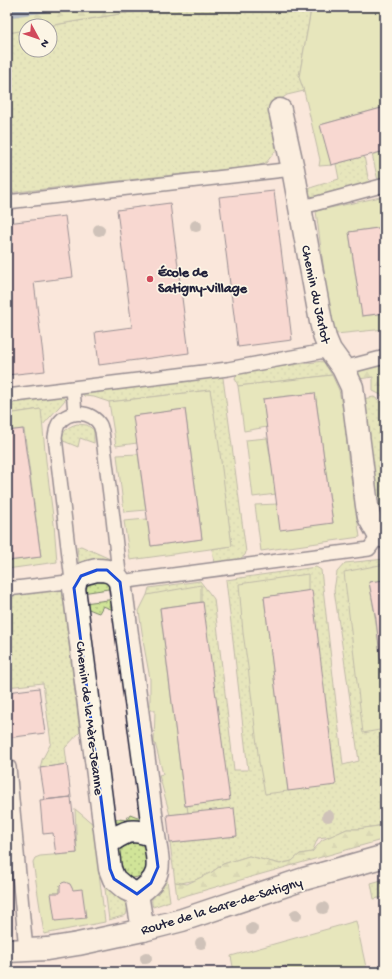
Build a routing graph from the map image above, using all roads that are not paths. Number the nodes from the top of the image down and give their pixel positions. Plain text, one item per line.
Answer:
1 (280, 110) dead end
2 (293, 169) junction
3 (385, 185) edge
4 (7, 202) edge
5 (300, 208) junction
6 (330, 350) junction
7 (385, 357) edge
8 (343, 368) junction
9 (73, 388) junction
10 (7, 396) edge
11 (75, 414) junction
12 (382, 536) edge
13 (74, 581) junction
14 (120, 582) junction
15 (7, 589) edge
16 (7, 767) edge
17 (154, 836) junction
18 (107, 844) junction
19 (385, 856) edge
20 (137, 894) junction
21 (144, 930) junction
22 (16, 951) edge

1 - 2 street, Chemin du Jarlot
2 - 4 lane
2 - 5 street, Chemin du Jarlot
3 - 5 lane
5 - 6 street, Chemin du Jarlot
6 - 8 street, Chemin du Jarlot
6 - 9 lane
7 - 8 lane
8 - 12 street, Chemin du Jarlot
9 - 10 lane
9 - 11 lane
11 - 13 lane, Chemin de la Mère-Jeanne
11 - 14 lane
12 - 14 lane
13 - 14 street
13 - 15 lane
13 - 18 street, Chemin de la Mère-Jeanne
14 - 17 street
16 - 22 lane
17 - 18 street
17 - 20 street
18 - 20 street, Chemin de la Mère-Jeanne
19 - 21 street, Route de la Gare-de-Satigny
20 - 21 street
21 - 22 street, Route de la Gare-de-Satigny

